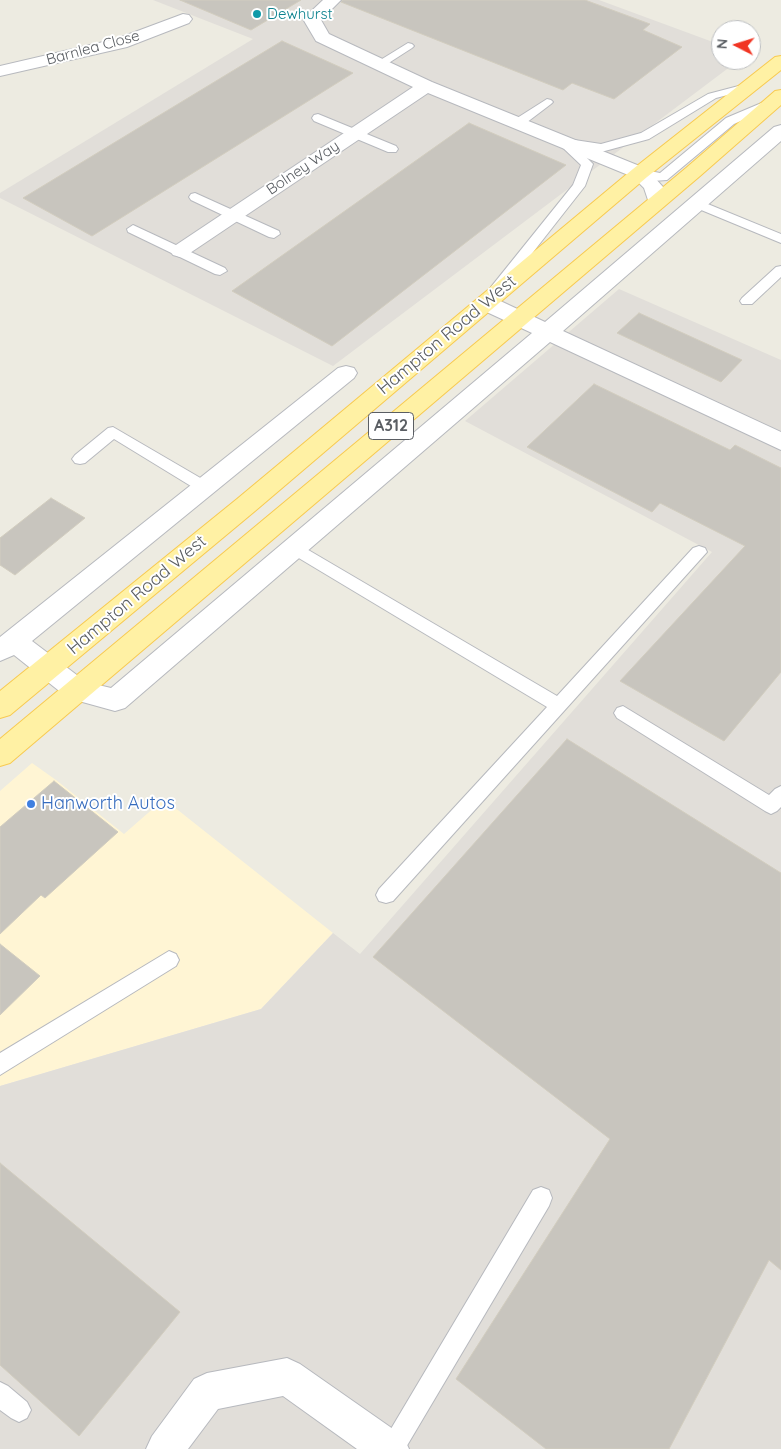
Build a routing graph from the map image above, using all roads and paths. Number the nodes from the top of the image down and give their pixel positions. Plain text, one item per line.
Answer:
1 (333, 0) edge
2 (183, 19) dead end
3 (408, 46) dead end
4 (781, 61) edge
5 (380, 64) junction
6 (0, 71) edge
7 (426, 86) junction
8 (750, 86) junction
9 (776, 99) edge
10 (546, 102) dead end
11 (318, 118) dead end
12 (518, 123) junction
13 (781, 131) edge
14 (354, 134) junction
15 (565, 143) junction
16 (392, 149) dead end
17 (640, 173) junction
18 (195, 197) dead end
19 (657, 202) junction
20 (698, 204) junction
21 (233, 215) junction
22 (133, 229) dead end
23 (274, 234) dead end
24 (781, 239) edge
25 (180, 251) junction
26 (781, 270) edge
27 (220, 271) dead end
28 (747, 301) dead end
29 (486, 303) junction
30 (518, 319) junction
31 (547, 333) junction
32 (346, 373) dead end
33 (781, 442) edge
34 (80, 459) dead end
35 (204, 487) junction
36 (293, 548) junction
37 (699, 552) dead end
38 (7, 647) edge
39 (49, 668) junction
40 (78, 690) junction
41 (559, 705) junction
42 (0, 707) edge
43 (623, 713) dead end
44 (0, 755) edge
45 (781, 794) edge
46 (386, 895) dead end
47 (168, 960) dead end
48 (0, 1065) edge
49 (541, 1198) dead end
50 (0, 1394) edge
51 (19, 1410) dead end
52 (165, 1449) edge
53 (391, 1449) edge

1 - 5 street
2 - 6 street, Barnlea Close
3 - 5 lane
4 - 8 main road, Hampton Road West / A312
5 - 7 street
7 - 12 street
7 - 14 street, Bolney Way
8 - 15 lane
8 - 17 main road, Hampton Road West / A312
9 - 17 lane
9 - 19 main road, Hampton Road West / A312
10 - 12 lane
11 - 14 lane
12 - 15 street
13 - 20 street
14 - 16 lane
14 - 21 street, Bolney Way
15 - 17 street
15 - 29 lane
17 - 19 street
17 - 29 main road, Hampton Road West / A312
18 - 21 lane
19 - 30 main road, Hampton Road West / A312
20 - 24 lane
20 - 31 street
21 - 23 lane
21 - 25 street, Bolney Way
22 - 25 lane
25 - 27 lane
26 - 28 lane
29 - 30 street
29 - 39 main road, Hampton Road West / A312
30 - 31 street
30 - 40 main road, Hampton Road West / A312
31 - 33 street
31 - 36 street
32 - 35 street
34 - 35 lane
35 - 38 street
36 - 40 street
36 - 41 lane
37 - 41 lane
38 - 39 street
39 - 40 street
39 - 42 main road, Hampton Road West / A312
40 - 44 main road, Hampton Road West / A312
41 - 46 lane
43 - 45 lane
47 - 48 lane
49 - 53 lane
50 - 51 lane
52 - 53 street

